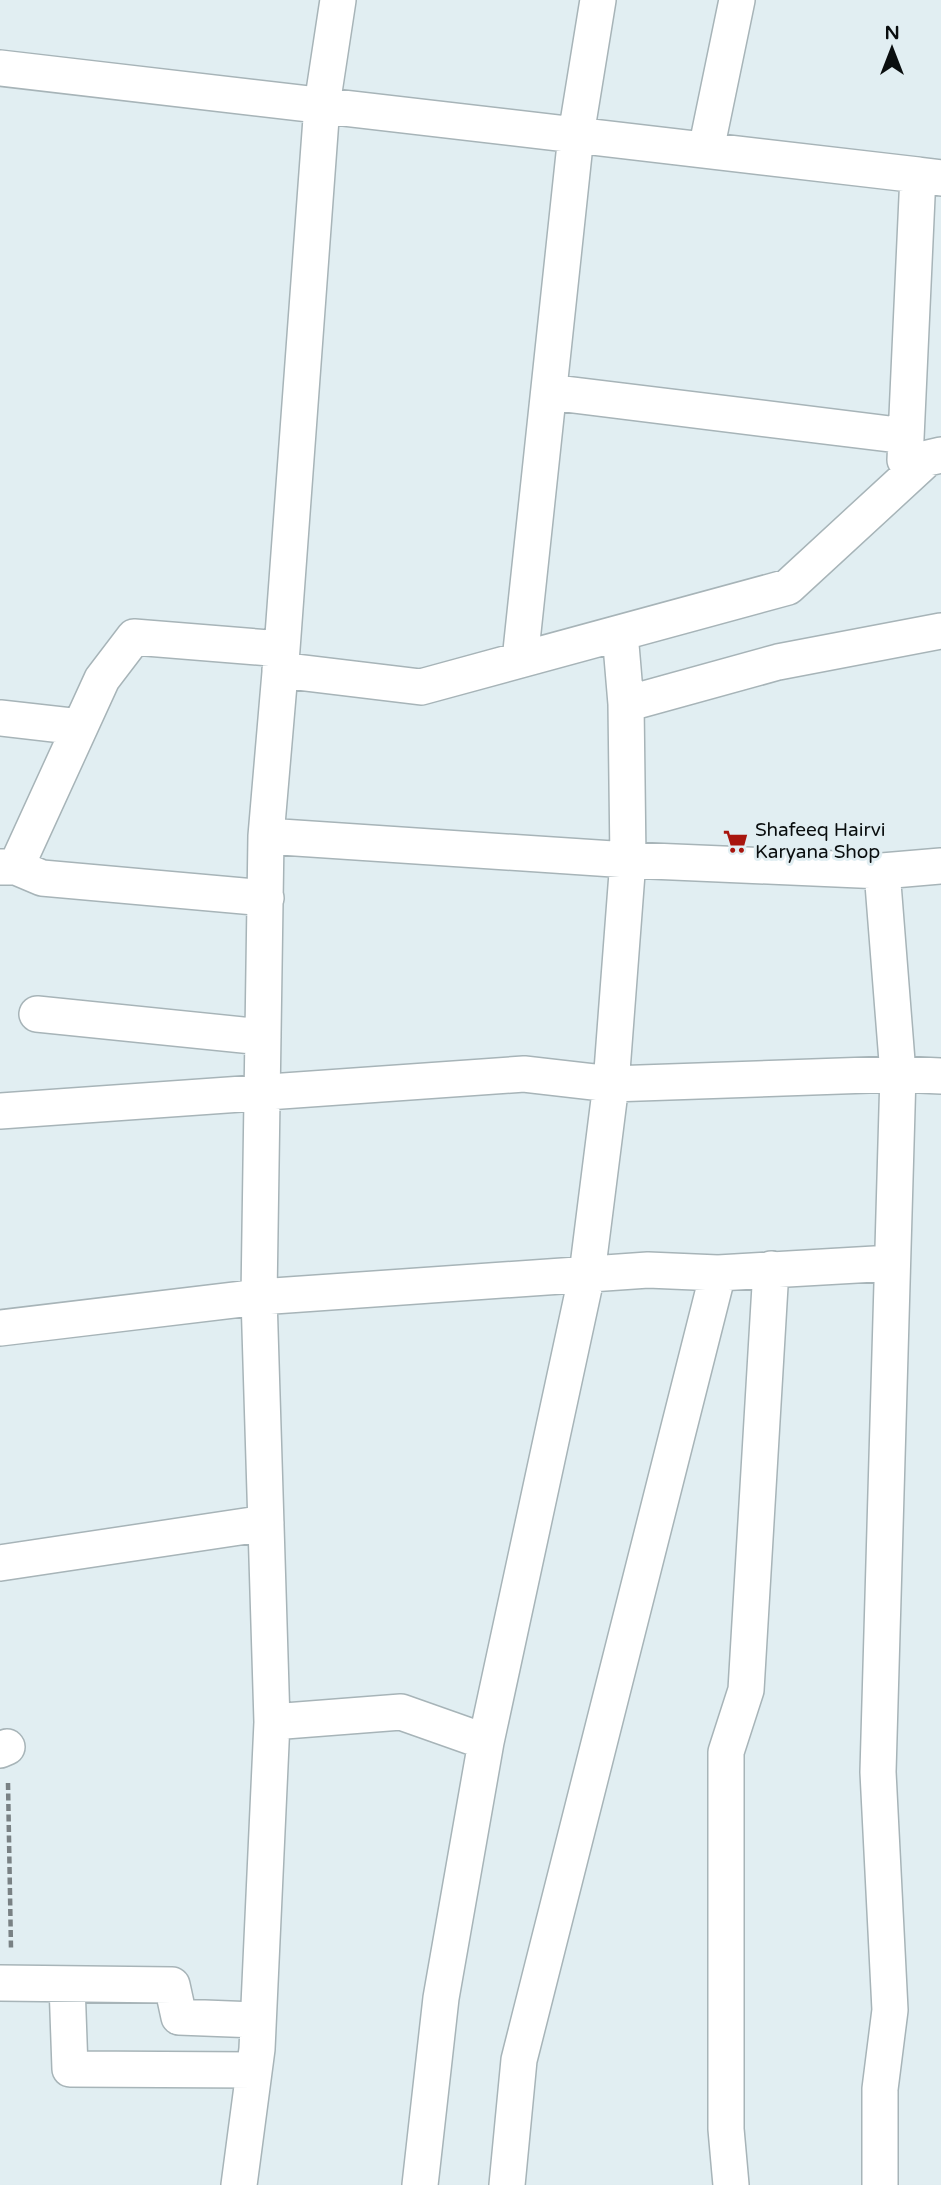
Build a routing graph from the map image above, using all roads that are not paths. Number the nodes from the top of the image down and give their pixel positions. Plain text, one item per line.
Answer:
1 (338, 0) edge
2 (598, 0) edge
3 (737, 0) edge
4 (0, 68) edge
5 (322, 105) junction
6 (576, 135) junction
7 (706, 150) junction
8 (930, 176) edge
9 (927, 278) edge
10 (549, 391) junction
11 (906, 436) junction
12 (941, 455) edge
13 (904, 480) junction
14 (941, 631) edge
15 (620, 633) junction
16 (281, 660) junction
17 (520, 660) junction
18 (626, 704) junction
19 (0, 718) edge
20 (80, 727) junction
21 (267, 836) junction
22 (628, 860) junction
23 (941, 866) edge
24 (8, 867) edge
25 (882, 871) junction
26 (265, 898) junction
27 (37, 1014) dead end
28 (263, 1037) junction
29 (898, 1074) junction
30 (941, 1076) edge
31 (611, 1084) junction
32 (262, 1091) junction
33 (0, 1111) edge
34 (892, 1263) junction
35 (771, 1269) junction
36 (718, 1273) junction
37 (587, 1274) junction
38 (259, 1297) junction
39 (0, 1328) edge
40 (266, 1523) junction
41 (0, 1563) edge
42 (272, 1722) junction
43 (486, 1741) junction
44 (6, 1983) edge
45 (67, 1984) junction
46 (258, 2020) junction
47 (254, 2070) junction
48 (239, 2185) edge
49 (420, 2185) edge
50 (507, 2185) edge
51 (731, 2185) edge
52 (880, 2185) edge

1 - 5 street
2 - 6 street
3 - 7 street
4 - 5 street
5 - 6 street
5 - 16 street
6 - 7 street
6 - 10 street
7 - 8 street
8 - 9 street
9 - 11 street
10 - 11 street
10 - 17 street
11 - 13 street
12 - 13 street
13 - 15 street
14 - 18 street
15 - 17 street
15 - 18 street
16 - 17 street
16 - 20 street
16 - 21 street
18 - 22 street
19 - 20 street
20 - 24 street
21 - 22 street
21 - 26 street
22 - 25 street
22 - 31 street
23 - 25 street
24 - 26 street
25 - 29 street
26 - 28 street
27 - 28 street
28 - 32 street
29 - 30 street
29 - 31 street
29 - 34 street
31 - 32 street
31 - 37 street
32 - 33 street
32 - 38 street
34 - 35 street
34 - 52 street
35 - 36 street
35 - 51 street
36 - 37 street
36 - 50 street
37 - 38 street
37 - 43 street
38 - 39 street
38 - 40 street
40 - 41 street
40 - 42 street
42 - 43 street
42 - 46 street
43 - 49 street
44 - 45 street
45 - 46 street
45 - 47 street
46 - 47 street
47 - 48 street

